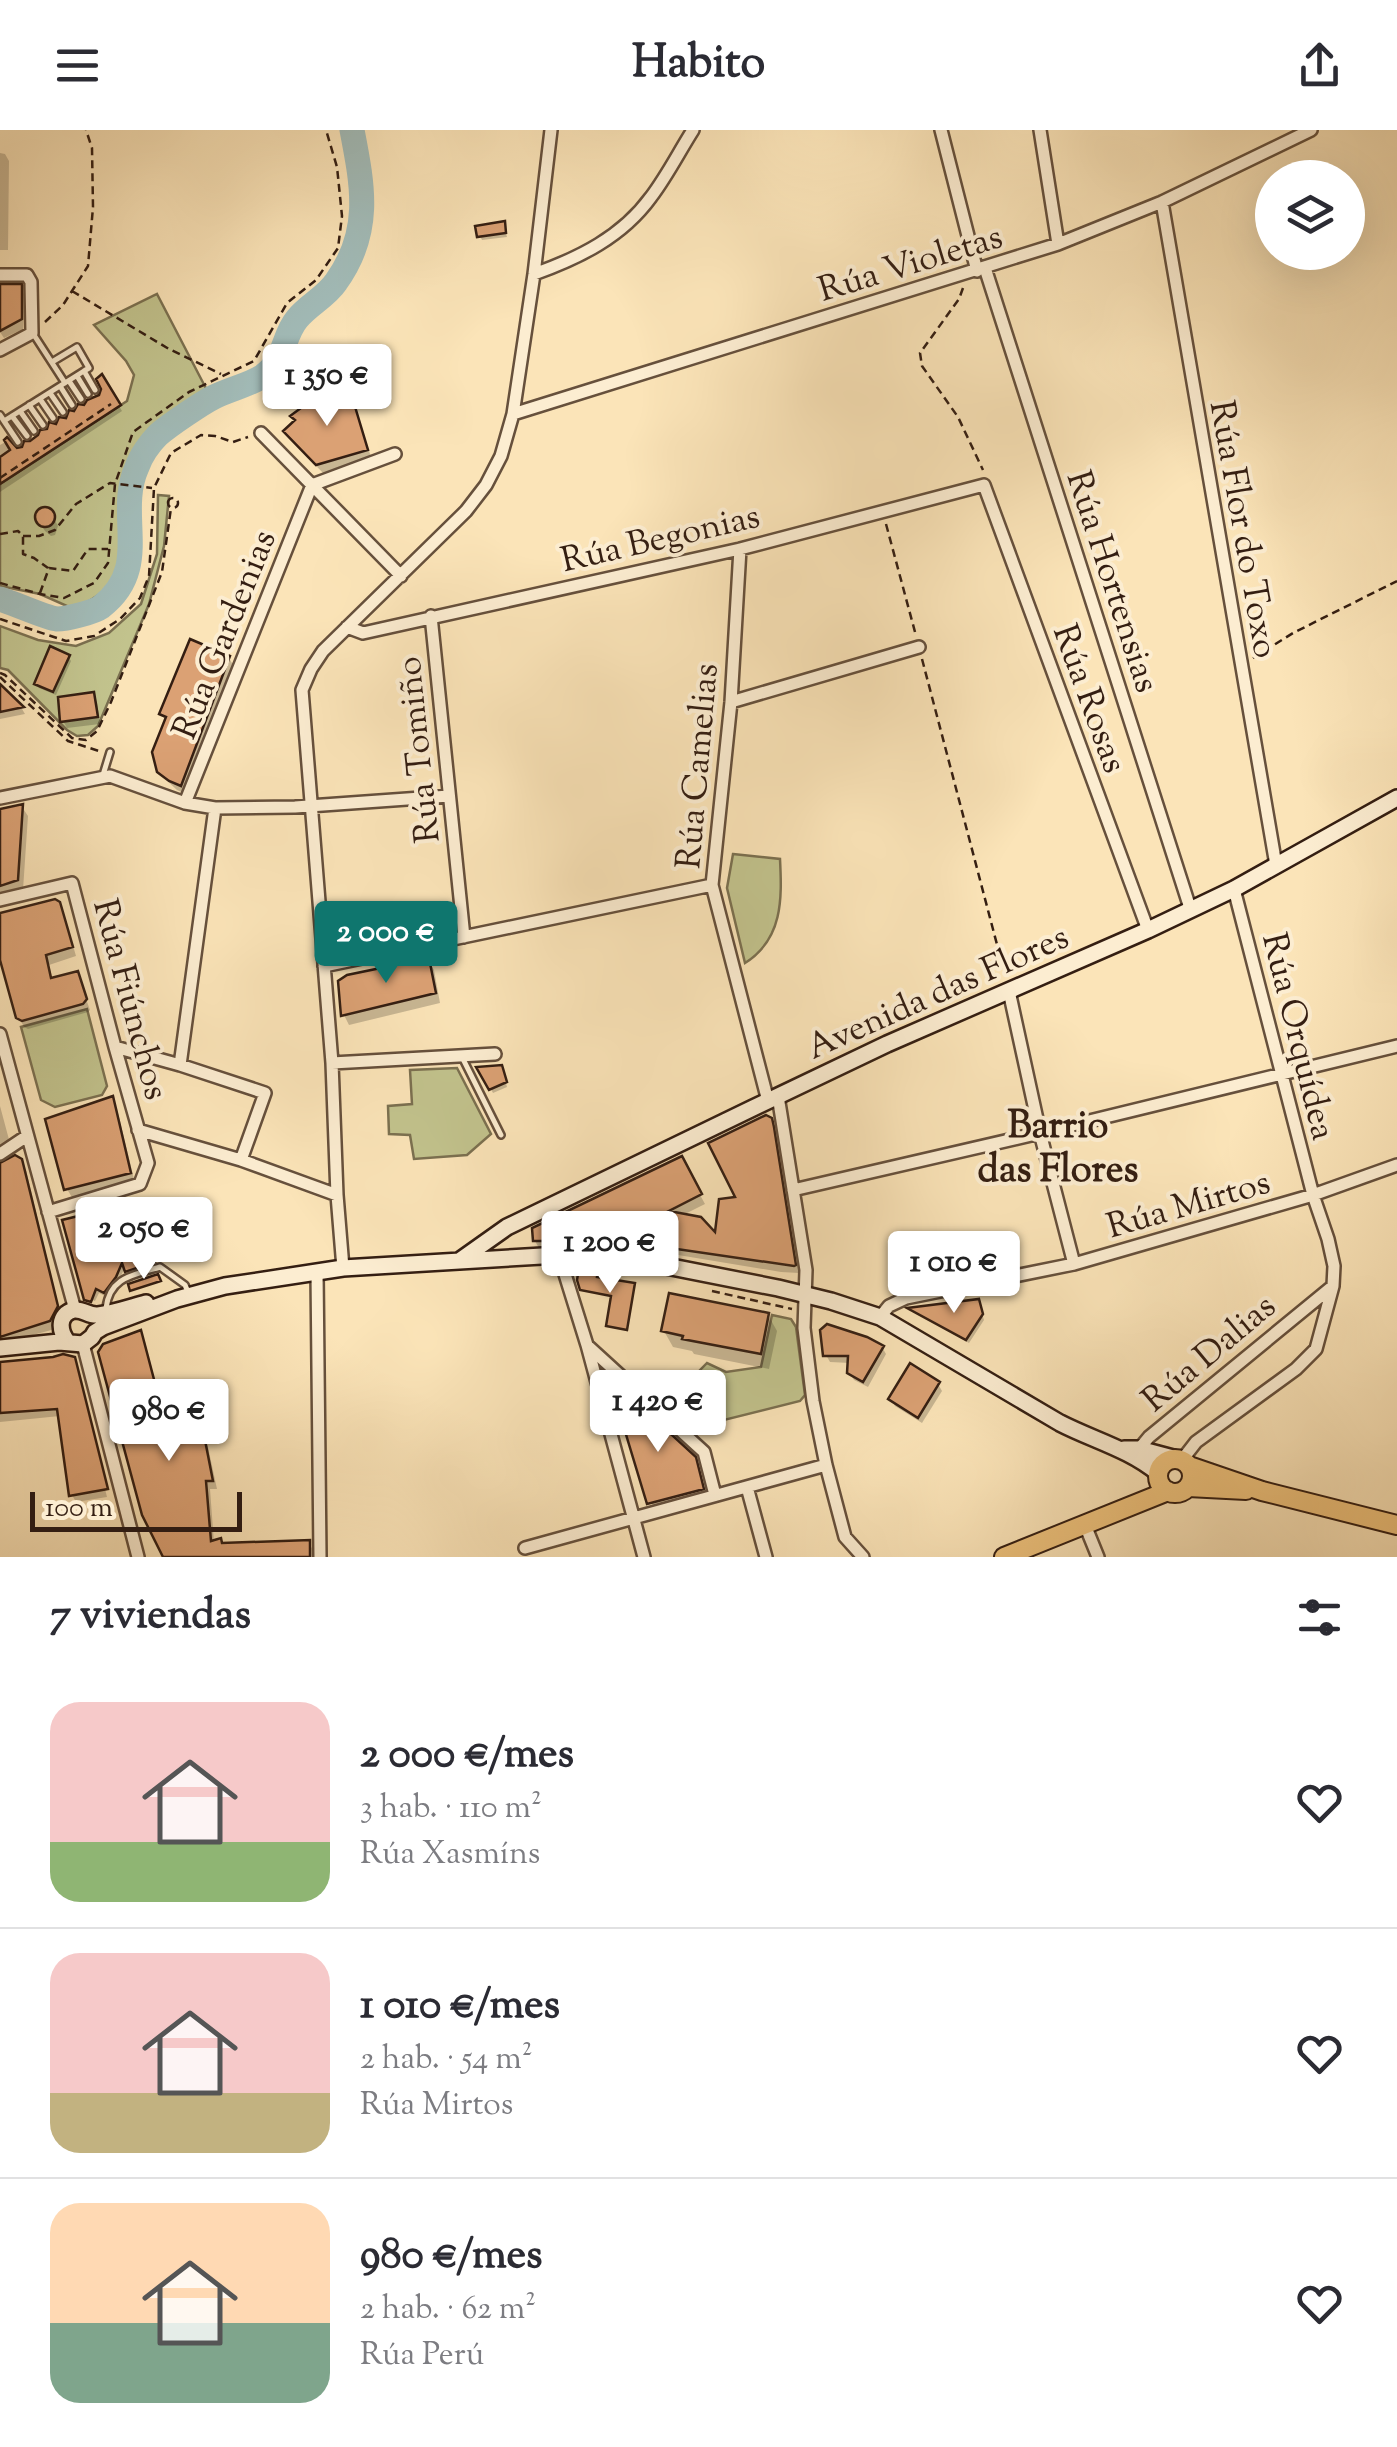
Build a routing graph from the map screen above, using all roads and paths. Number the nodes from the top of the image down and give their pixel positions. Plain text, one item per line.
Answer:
1 (86, 130) edge
2 (326, 130) edge
3 (552, 130) edge
4 (693, 130) edge
5 (941, 130) edge
6 (1040, 130) edge
7 (1311, 130) edge
8 (1162, 202) junction
9 (1058, 244) junction
10 (977, 271) junction
11 (0, 274) edge
12 (534, 274) junction
13 (72, 290) junction
14 (32, 334) junction
15 (0, 350) edge
16 (52, 362) junction
17 (84, 371) junction
18 (223, 375) junction
19 (77, 376) junction
20 (65, 383) junction
21 (96, 390) dead end
22 (50, 392) junction
23 (88, 394) dead end
24 (40, 399) junction
25 (81, 400) dead end
26 (111, 404) dead end
27 (30, 405) junction
28 (72, 405) dead end
29 (20, 411) junction
30 (63, 412) dead end
31 (513, 414) junction
32 (12, 416) junction
33 (2, 418) edge
34 (53, 418) dead end
35 (43, 425) dead end
36 (34, 431) dead end
37 (261, 433) joint
38 (26, 436) dead end
39 (18, 442) dead end
40 (396, 454) dead end
41 (0, 478) edge
42 (114, 484) junction
43 (312, 485) junction
44 (984, 485) junction
45 (154, 488) junction
46 (171, 508) dead end
47 (882, 511) junction
48 (0, 534) edge
49 (23, 536) junction
50 (740, 549) junction
51 (109, 550) junction
52 (49, 568) junction
53 (401, 576) junction
54 (1397, 581) edge
55 (0, 583) edge
56 (40, 594) junction
57 (431, 616) junction
58 (0, 620) edge
59 (347, 627) junction
60 (919, 647) junction
61 (1240, 667) junction
62 (0, 675) edge
63 (731, 702) junction
64 (110, 754) joint
65 (102, 778) junction
66 (448, 796) junction
67 (0, 798) edge
68 (1397, 798) edge
69 (185, 803) junction
70 (312, 806) junction
71 (215, 808) junction
72 (1276, 864) junction
73 (712, 885) junction
74 (1234, 890) junction
75 (0, 900) edge
76 (1191, 911) junction
77 (1148, 930) junction
78 (464, 937) junction
79 (324, 966) junction
80 (1009, 992) junction
81 (0, 1034) edge
82 (1397, 1046) edge
83 (115, 1047) junction
84 (494, 1054) dead end
85 (462, 1057) junction
86 (332, 1062) junction
87 (180, 1065) junction
88 (1281, 1074) junction
89 (5, 1077) edge
90 (773, 1099) junction
91 (138, 1130) junction
92 (1040, 1134) junction
93 (501, 1135) dead end
94 (27, 1136) junction
95 (0, 1154) edge
96 (240, 1160) junction
97 (1397, 1165) edge
98 (793, 1190) junction
99 (336, 1195) junction
100 (1313, 1195) junction
101 (48, 1212) junction
102 (498, 1232) junction
103 (558, 1255) junction
104 (506, 1259) junction
105 (459, 1261) junction
106 (1074, 1264) junction
107 (342, 1268) junction
108 (318, 1272) junction
109 (1332, 1286) junction
110 (804, 1294) junction
111 (183, 1297) junction
112 (1314, 1299) junction
113 (91, 1317) junction
114 (880, 1317) junction
115 (1326, 1317) junction
116 (75, 1343) junction
117 (587, 1346) junction
118 (0, 1348) edge
119 (1120, 1448) junction
120 (1139, 1450) junction
121 (1181, 1461) junction
122 (826, 1465) junction
123 (1161, 1481) junction
124 (747, 1487) junction
125 (1188, 1487) junction
126 (1262, 1491) junction
127 (716, 1495) junction
128 (634, 1518) junction
129 (1086, 1525) junction
130 (1397, 1525) edge
131 (526, 1548) dead end
132 (138, 1557) edge
133 (320, 1557) edge
134 (644, 1557) edge
135 (766, 1557) edge
136 (862, 1557) edge
137 (1004, 1557) edge
138 (1098, 1557) edge

1 - 13 path
2 - 18 path
3 - 12 street
4 - 12 street
5 - 10 street, Rúa Hortensias
6 - 9 street
7 - 8 street, Rúa Violetas
8 - 9 street, Rúa Violetas
8 - 61 street, Rúa Flor do Toxo
9 - 10 street, Rúa Violetas
10 - 31 street, Rúa Violetas
10 - 44 path
10 - 76 street, Rúa Hortensias
11 - 14 street
12 - 31 street
13 - 14 path
13 - 18 path
14 - 15 street
14 - 16 lane
16 - 17 lane
16 - 20 lane
17 - 19 lane
17 - 21 lane
18 - 42 path
19 - 20 lane
19 - 23 lane
20 - 22 lane
20 - 25 lane
20 - 28 lane
22 - 24 lane
22 - 30 lane
24 - 27 lane
24 - 34 lane
26 - 41 path
27 - 29 lane
27 - 35 lane
29 - 32 lane
29 - 36 lane
31 - 53 street
32 - 33 lane
32 - 38 lane
33 - 39 lane
37 - 43 street
37 - 45 path
40 - 43 street
42 - 45 path
42 - 49 path
42 - 51 path
43 - 53 street
43 - 69 street, Rúa Gardenias
44 - 47 street, Rúa Begonias
44 - 77 street, Rúa Rosas
45 - 58 path
46 - 62 path
47 - 50 street, Rúa Begonias
47 - 60 path
48 - 49 path
49 - 52 path
50 - 57 street, Rúa Begonias
50 - 63 street, Rúa Camelias
51 - 52 path
51 - 56 path
52 - 56 path
53 - 59 street
54 - 61 path
55 - 56 path
57 - 59 street, Rúa Begonias
57 - 66 street, Rúa Tomiño
59 - 70 street
60 - 63 street
60 - 80 path
61 - 72 street, Rúa Flor do Toxo
62 - 64 path
63 - 73 street, Rúa Camelias
64 - 65 lane
65 - 67 street
65 - 69 street
66 - 70 street
66 - 78 street, Rúa Tomiño
68 - 72 street, Avenida das Flores
69 - 71 street
70 - 71 street
70 - 79 street
71 - 87 street
72 - 74 street, Avenida das Flores
73 - 78 street
73 - 90 street, Rúa Camelias
74 - 76 street, Avenida das Flores
74 - 88 street, Rúa Orquídea
75 - 83 street, Rúa Fiúnchos
76 - 77 street, Avenida das Flores
77 - 80 street, Avenida das Flores
78 - 79 street
79 - 86 street
80 - 90 street, Avenida das Flores
80 - 92 street
81 - 89 street
82 - 88 street
83 - 87 street
83 - 91 street, Rúa Fiúnchos
84 - 85 street
85 - 86 street
85 - 93 lane
86 - 99 street
87 - 96 street
88 - 92 street
88 - 100 street, Rúa Orquídea
89 - 94 street
90 - 98 street, Rúa Camelias
90 - 102 street, Avenida das Flores
91 - 96 street
91 - 101 street, Rúa Fiúnchos
92 - 98 street
92 - 106 street
94 - 95 street
94 - 101 street
96 - 99 street
97 - 100 street, Rúa Mirtos
98 - 110 street, Rúa Camelias
99 - 107 street
100 - 106 street, Rúa Mirtos
100 - 109 street
101 - 113 street
102 - 104 street
102 - 105 street, Avenida das Flores
103 - 104 street
103 - 110 street
103 - 117 street
104 - 105 street
105 - 107 street
106 - 114 street, Rúa Mirtos
107 - 108 street
108 - 111 street
108 - 133 street
109 - 112 street, Rúa Dalias
109 - 115 street
110 - 114 street
110 - 122 street, Rúa Camelias
111 - 113 street
111 - 113 lane
112 - 115 street, Rúa Dalias
112 - 120 street, Rúa Dalias
113 - 116 street
113 - 116 street
114 - 119 street
115 - 121 street
116 - 118 street
116 - 132 street
117 - 127 street
117 - 128 street
119 - 120 street
119 - 123 street
120 - 121 street
121 - 123 main road
121 - 125 main road
121 - 126 main road
122 - 124 street
122 - 136 street, Rúa Camelias
123 - 125 main road
123 - 129 main road
124 - 127 street
124 - 135 street
125 - 126 main road
126 - 130 main road
127 - 128 street
128 - 131 street
128 - 134 street
129 - 137 main road
129 - 138 street

